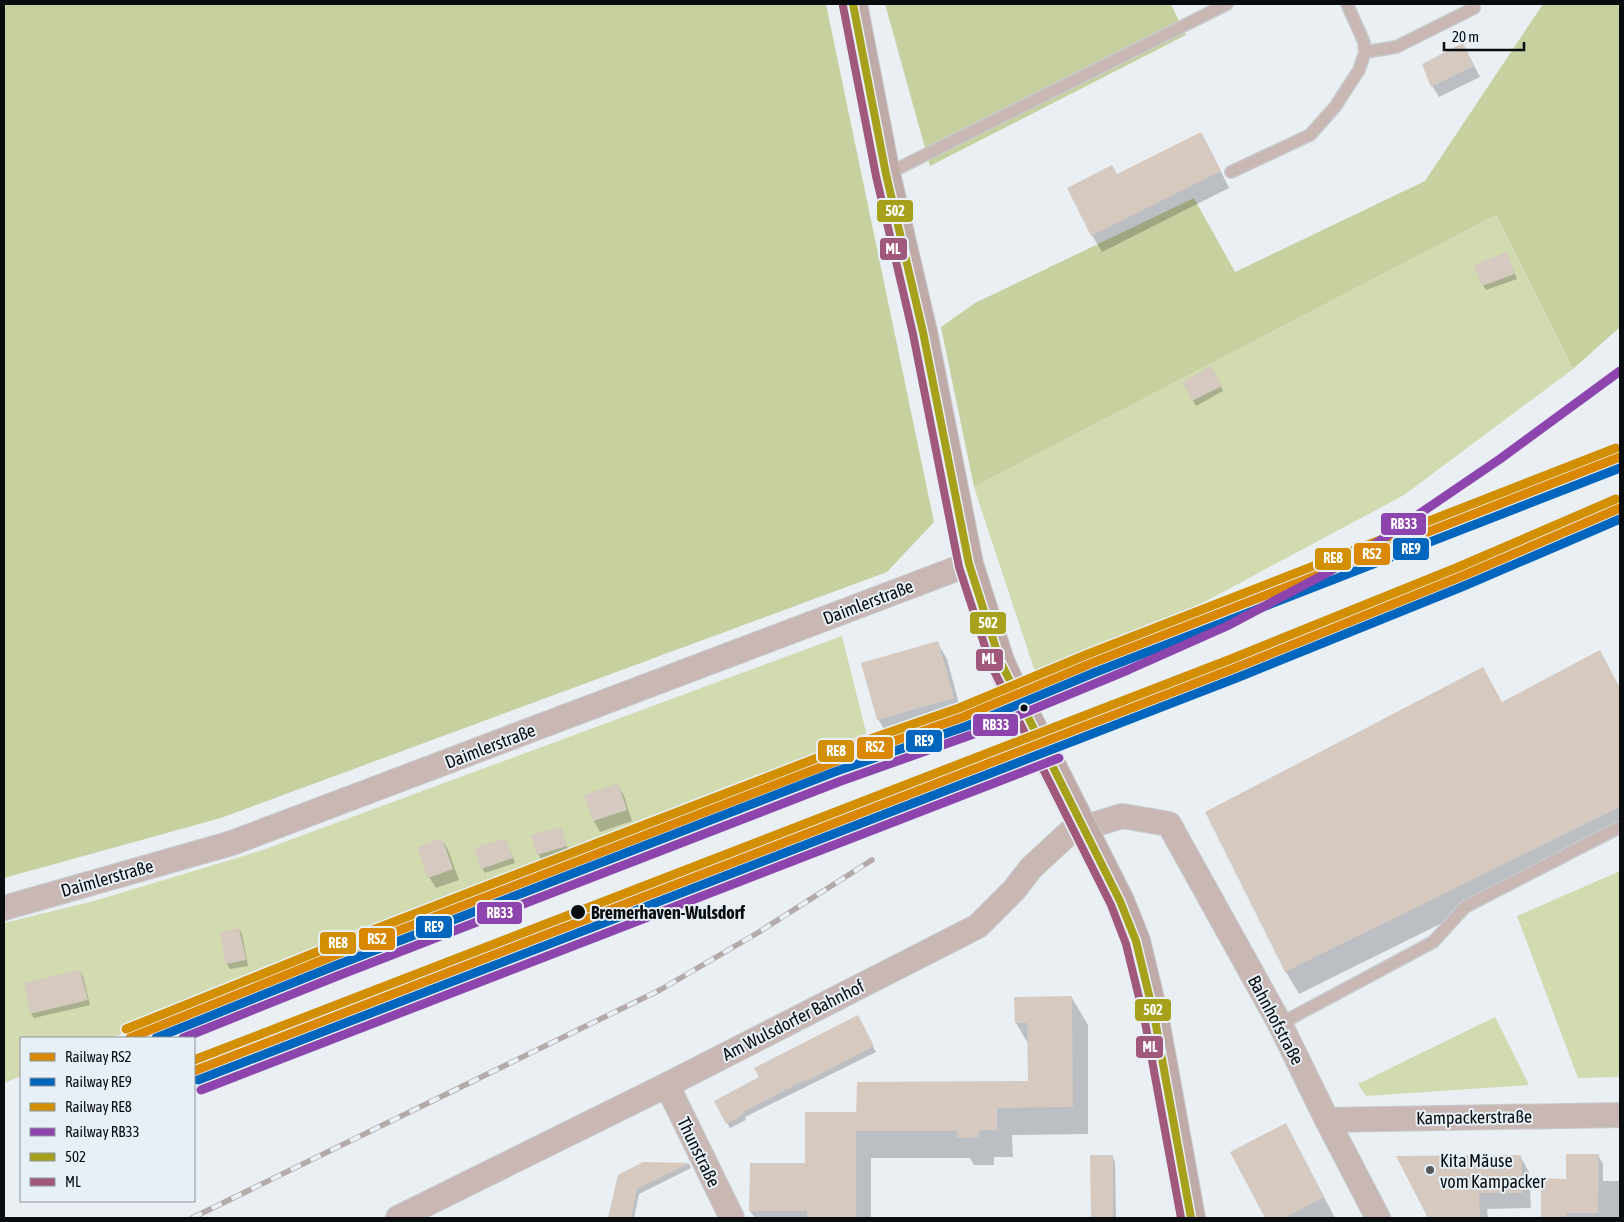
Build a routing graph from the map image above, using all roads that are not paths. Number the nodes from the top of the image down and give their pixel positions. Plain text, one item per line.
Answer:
1 (853, 4) edge
2 (1227, 4) edge
3 (1347, 4) edge
4 (1474, 8) dead end
5 (1365, 52) junction
6 (1231, 172) dead end
7 (886, 174) junction
8 (969, 564) junction
9 (1169, 824) joint
10 (1620, 827) edge
11 (4, 908) edge
12 (1280, 1024) junction
13 (667, 1085) junction
14 (1620, 1115) edge
15 (1327, 1120) junction
16 (398, 1218) edge
17 (732, 1218) edge
18 (1191, 1218) edge
19 (1378, 1218) edge

1 - 7 street
2 - 7 lane
3 - 5 lane
4 - 5 lane
5 - 6 lane
7 - 8 street
8 - 11 street, Daimlerstraße
8 - 18 street, bridge
9 - 12 street, Bahnhofstraße
9 - 13 street, Am Wulsdorfer Bahnhof
10 - 12 lane
12 - 15 street, Bahnhofstraße
13 - 16 street, Am Wulsdorfer Bahnhof
13 - 17 street, Thunstraße
14 - 15 street, Kampackerstraße
15 - 19 street, Bahnhofstraße

